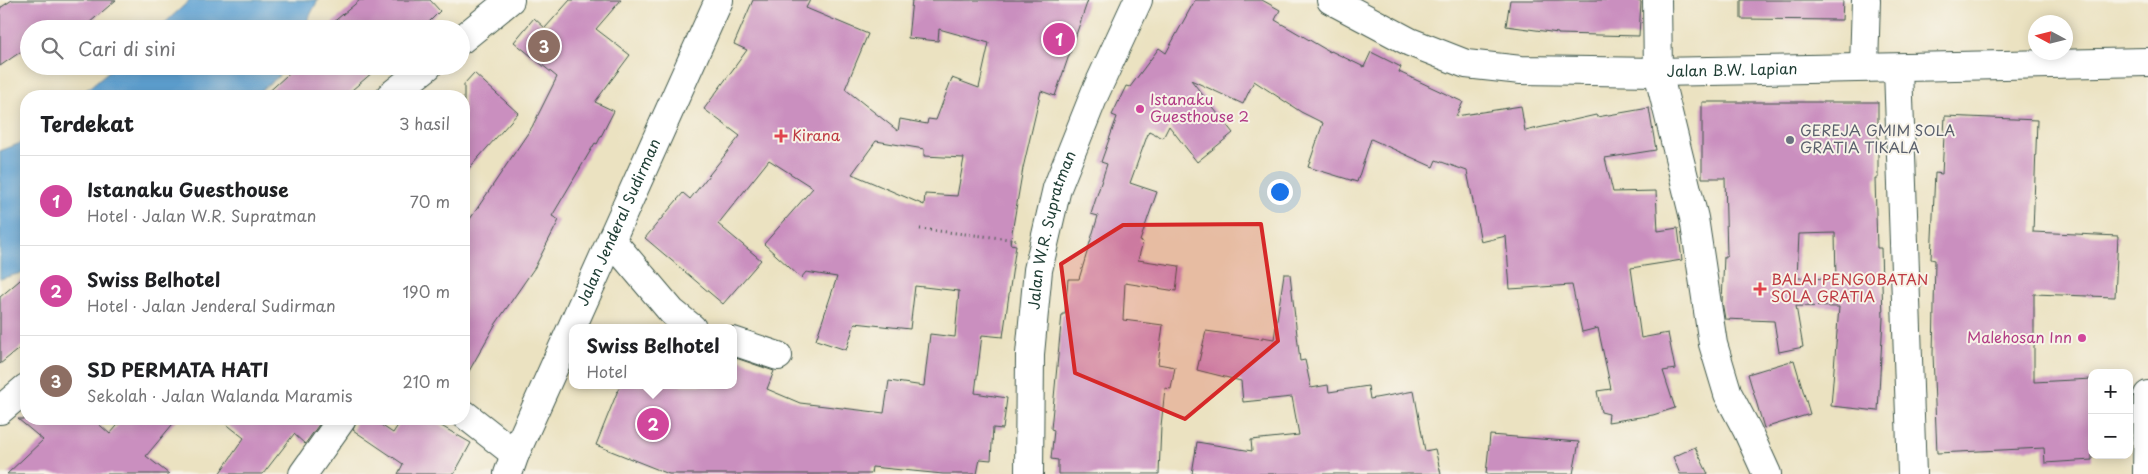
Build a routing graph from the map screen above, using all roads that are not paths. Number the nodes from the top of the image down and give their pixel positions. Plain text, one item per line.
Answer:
1 (510, 0) edge
2 (719, 0) edge
3 (1138, 0) edge
4 (1331, 0) edge
5 (1657, 0) edge
6 (1866, 0) edge
7 (470, 33) edge
8 (2148, 62) edge
9 (1864, 67) junction
10 (1898, 69) junction
11 (1658, 72) junction
12 (417, 75) edge
13 (398, 90) edge
14 (612, 241) junction
15 (574, 324) edge
16 (687, 324) edge
17 (569, 336) edge
18 (737, 342) edge
19 (778, 356) dead end
20 (20, 393) edge
21 (2148, 395) edge
22 (0, 410) edge
23 (470, 420) edge
24 (338, 425) edge
25 (511, 464) edge
26 (302, 474) edge
27 (1029, 474) edge
28 (1767, 474) edge
29 (1912, 474) edge
30 (2147, 474) edge

1 - 7 main road
2 - 14 main road, Jalan Jenderal Sudirman
3 - 27 main road, Jalan W.R. Supratman
4 - 11 main road, Jalan B.W. Lapian
5 - 11 main road
6 - 9 main road
8 - 10 main road, Jalan B.W. Lapian
9 - 10 main road, Jalan B.W. Lapian
9 - 11 main road, Jalan B.W. Lapian
10 - 29 main road
11 - 28 main road
12 - 13 main road
14 - 15 main road, Jalan Jenderal Sudirman
14 - 16 main road
17 - 25 main road, Jalan Jenderal Sudirman
18 - 19 main road
20 - 22 main road
21 - 30 main road
23 - 25 main road
24 - 26 main road

